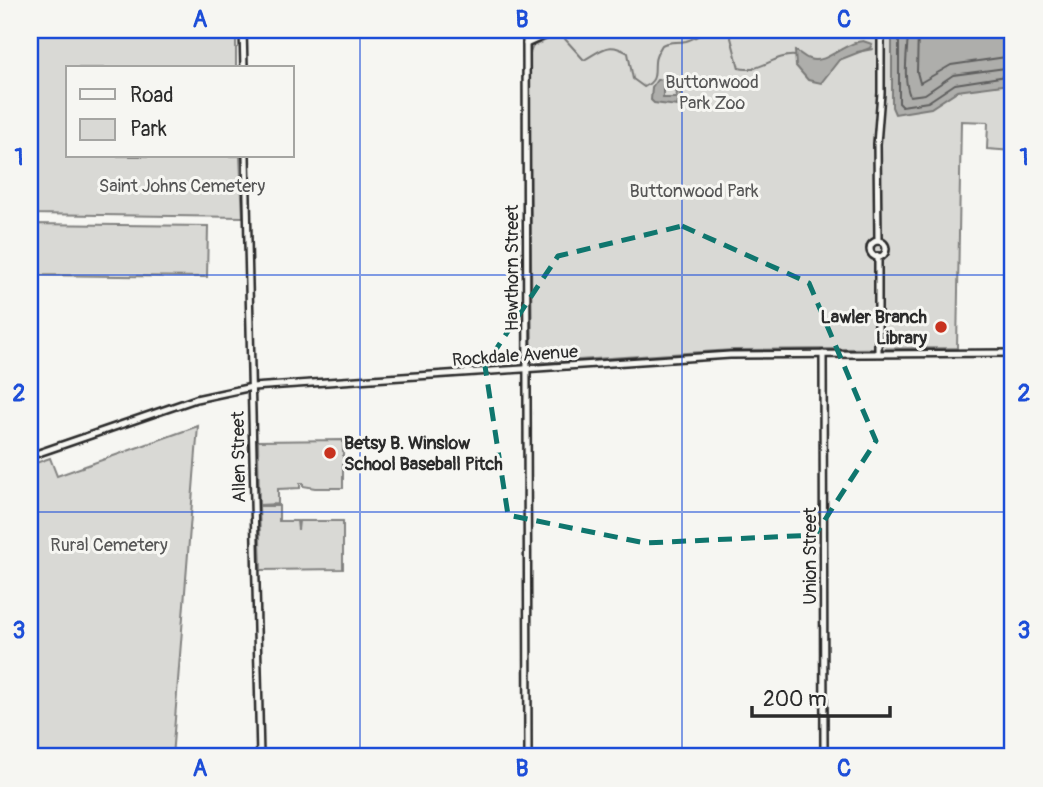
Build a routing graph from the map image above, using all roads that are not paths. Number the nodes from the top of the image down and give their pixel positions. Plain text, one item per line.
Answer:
1 (243, 30) edge
2 (526, 30) edge
3 (533, 30) edge
4 (557, 30) edge
5 (881, 30) edge
6 (545, 35) junction
7 (526, 44) junction
8 (244, 66) edge
9 (246, 158) edge
10 (878, 241) junction
11 (878, 256) junction
12 (1013, 353) edge
13 (823, 354) junction
14 (878, 354) junction
15 (527, 369) junction
16 (252, 387) junction
17 (30, 456) edge
18 (260, 757) edge
19 (528, 757) edge
20 (824, 757) edge

1 - 8 main road
2 - 7 main road, Hawthorn Street
3 - 6 main road
4 - 6 main road
5 - 10 main road
6 - 7 main road
7 - 15 main road, Hawthorn Street
9 - 16 main road, Allen Street
10 - 11 main road
10 - 11 main road
11 - 14 main road
12 - 14 main road, Rockdale Avenue
13 - 14 main road, Rockdale Avenue
13 - 15 main road, Rockdale Avenue
13 - 20 main road, Union Street
15 - 16 main road, Rockdale Avenue
15 - 19 main road, Hawthorn Street
16 - 17 main road, Rockdale Avenue
16 - 18 main road, Allen Street

